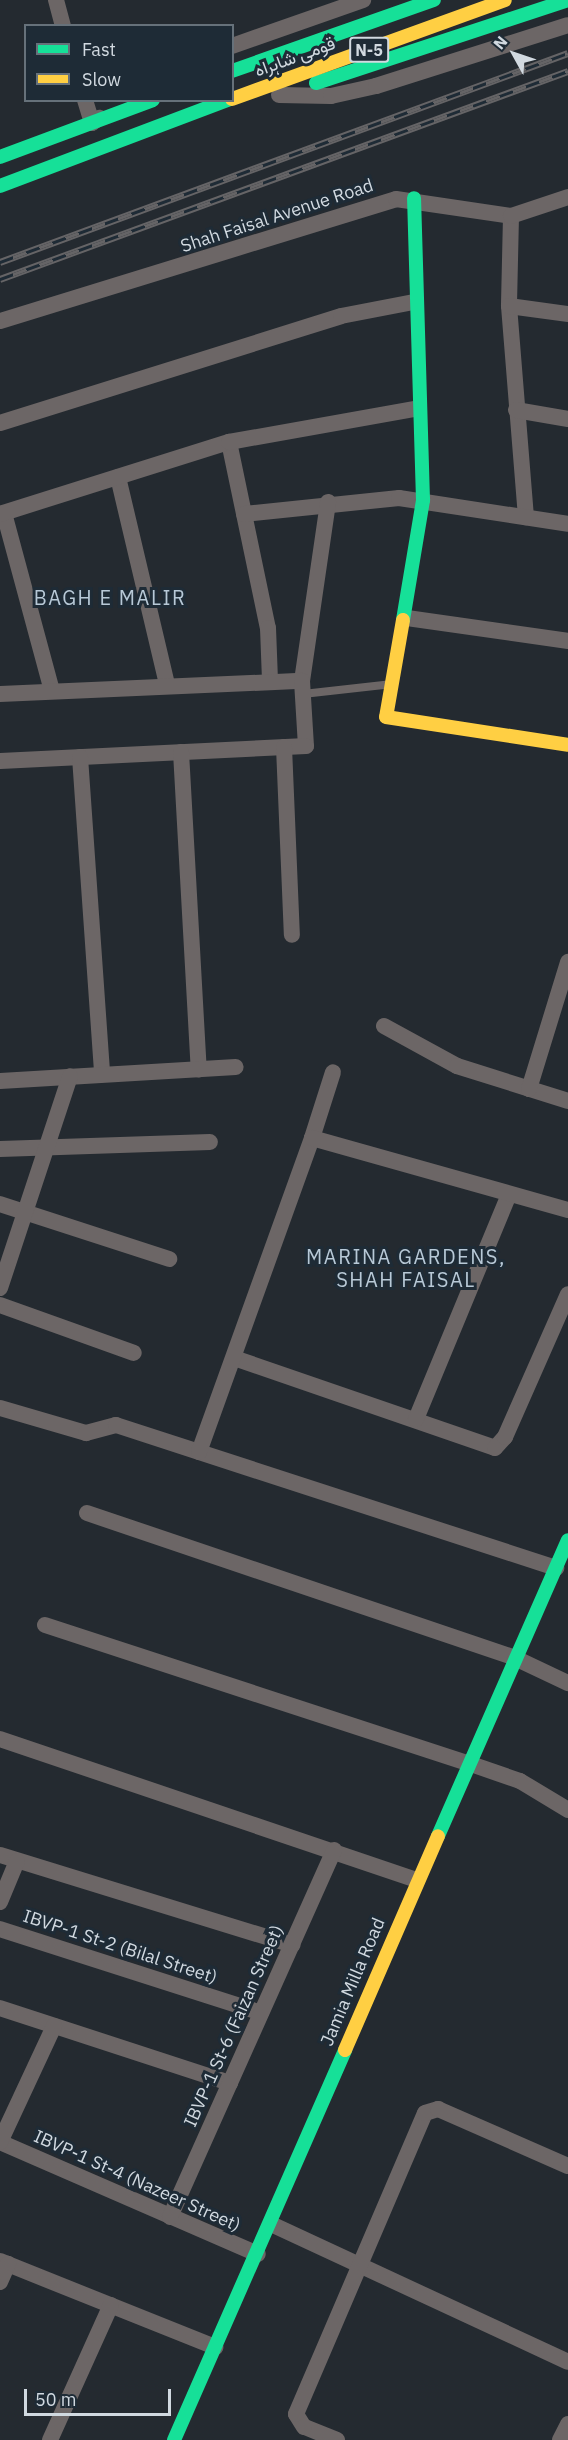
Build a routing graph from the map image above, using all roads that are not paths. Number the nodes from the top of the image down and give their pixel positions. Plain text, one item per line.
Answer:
1 (56, 0) edge
2 (363, 0) edge
3 (434, 0) edge
4 (505, 0) edge
5 (568, 0) edge
6 (62, 24) edge
7 (568, 25) edge
8 (234, 45) edge
9 (234, 70) edge
10 (279, 95) junction
11 (234, 99) edge
12 (234, 100) edge
13 (86, 102) edge
14 (121, 102) edge
15 (148, 102) edge
16 (226, 102) edge
17 (92, 123) junction
18 (0, 157) edge
19 (0, 186) edge
20 (568, 197) edge
21 (414, 198) junction
22 (511, 216) junction
23 (414, 302) junction
24 (509, 306) junction
25 (568, 314) edge
26 (0, 321) edge
27 (419, 408) junction
28 (516, 410) junction
29 (568, 419) edge
30 (0, 423) edge
31 (229, 442) junction
32 (118, 477) junction
33 (423, 500) junction
34 (328, 502) junction
35 (2, 514) edge
36 (243, 514) junction
37 (526, 517) junction
38 (568, 524) edge
39 (407, 618) junction
40 (568, 641) edge
41 (270, 680) junction
42 (393, 684) junction
43 (167, 685) junction
44 (302, 687) junction
45 (52, 691) junction
46 (0, 694) edge
47 (568, 745) edge
48 (284, 747) junction
49 (181, 752) junction
50 (80, 757) junction
51 (0, 761) edge
52 (292, 935) dead end
53 (568, 962) edge
54 (384, 1026) dead end
55 (236, 1067) dead end
56 (199, 1069) junction
57 (333, 1072) dead end
58 (102, 1074) junction
59 (70, 1076) junction
60 (0, 1081) edge
61 (528, 1089) junction
62 (567, 1096) edge
63 (312, 1138) junction
64 (210, 1142) dead end
65 (0, 1149) edge
66 (46, 1149) junction
67 (509, 1194) junction
68 (0, 1204) edge
69 (568, 1210) edge
70 (25, 1212) junction
71 (169, 1259) dead end
72 (0, 1288) edge
73 (568, 1294) edge
74 (0, 1305) edge
75 (134, 1353) dead end
76 (234, 1358) junction
77 (0, 1408) edge
78 (416, 1419) junction
79 (199, 1452) junction
80 (87, 1513) dead end
81 (568, 1540) edge
82 (556, 1568) junction
83 (45, 1625) dead end
84 (515, 1658) junction
85 (568, 1683) edge
86 (0, 1739) edge
87 (468, 1763) junction
88 (568, 1810) edge
89 (334, 1850) junction
90 (0, 1855) edge
91 (17, 1861) junction
92 (416, 1880) junction
93 (0, 1902) edge
94 (0, 1929) edge
95 (269, 1938) junction
96 (292, 1945) junction
97 (0, 2008) edge
98 (261, 2013) junction
99 (54, 2026) junction
100 (230, 2083) junction
101 (0, 2142) edge
102 (568, 2166) edge
103 (170, 2217) junction
104 (271, 2224) junction
105 (258, 2254) junction
106 (3, 2259) edge
107 (359, 2266) junction
108 (0, 2282) edge
109 (116, 2304) junction
110 (215, 2347) junction
111 (568, 2362) edge
112 (568, 2424) edge
113 (50, 2440) edge
114 (174, 2440) edge
115 (337, 2440) edge
116 (560, 2440) edge

1 - 6 street
2 - 8 street
3 - 9 main road, قومی شاہراہ / N-5
4 - 11 main road, قومی شاہراہ / N-5
5 - 10 main road
7 - 10 street
10 - 12 main road
13 - 17 street
14 - 17 street
15 - 17 main road
16 - 19 main road, قومی شاہراہ / N-5
17 - 18 main road
20 - 22 street, Shah Faisal Avenue Road
21 - 22 street, Shah Faisal Avenue Road
21 - 23 main road
21 - 26 street, Shah Faisal Avenue Road
22 - 24 street
23 - 27 main road
23 - 30 street
24 - 25 street
24 - 28 street
27 - 31 street
27 - 33 main road
28 - 29 street
28 - 37 street
31 - 32 street
31 - 36 street
32 - 35 street
32 - 43 street
33 - 34 street
33 - 37 street
33 - 39 main road
34 - 36 street
34 - 44 street
35 - 45 street
36 - 41 street
37 - 38 street
39 - 40 street
39 - 42 main road
41 - 43 street
41 - 44 street
42 - 44 lane
42 - 47 main road
43 - 45 street
44 - 48 street
45 - 46 street
48 - 49 street
48 - 52 street
49 - 50 street
49 - 56 street
50 - 51 street
50 - 58 street
53 - 61 street
54 - 61 street
55 - 56 street
56 - 58 street
57 - 63 street
58 - 59 street
59 - 60 street
59 - 66 street
61 - 62 street
63 - 67 street
63 - 76 street
64 - 66 street
65 - 66 street
66 - 70 street
67 - 69 street
67 - 78 street
68 - 70 street
70 - 71 street
70 - 72 street
73 - 78 street
74 - 75 street
76 - 78 street
76 - 79 street
77 - 79 street
79 - 82 street
80 - 84 street
81 - 82 main road, Jamia Milla Road
82 - 84 main road, Jamia Milla Road
83 - 87 street
84 - 85 street
84 - 87 main road, Jamia Milla Road
86 - 89 street
87 - 88 street
87 - 92 main road, Jamia Milla Road
89 - 92 street
89 - 96 street, IBVP-1 St-6 (Faizan Street)
90 - 91 street
90 - 95 street
91 - 93 street
91 - 95 street
92 - 104 main road, Jamia Milla Road
94 - 98 street, IBVP-1 St-2 (Bilal Street)
95 - 96 street
96 - 98 street, IBVP-1 St-6 (Faizan Street)
97 - 99 street
98 - 100 street, IBVP-1 St-6 (Faizan Street)
99 - 100 street
99 - 101 street
100 - 103 street, IBVP-1 St-6 (Faizan Street)
101 - 103 street, IBVP-1 St-4 (Nazeer Street)
102 - 107 street
103 - 105 street, IBVP-1 St-4 (Nazeer Street)
104 - 105 main road, Jamia Milla Road
104 - 107 street
105 - 110 main road, Jamia Milla Road
106 - 108 street
106 - 109 street
107 - 111 street
107 - 115 street
109 - 110 street
109 - 113 street
110 - 114 main road, Jamia Milla Road
112 - 116 street

